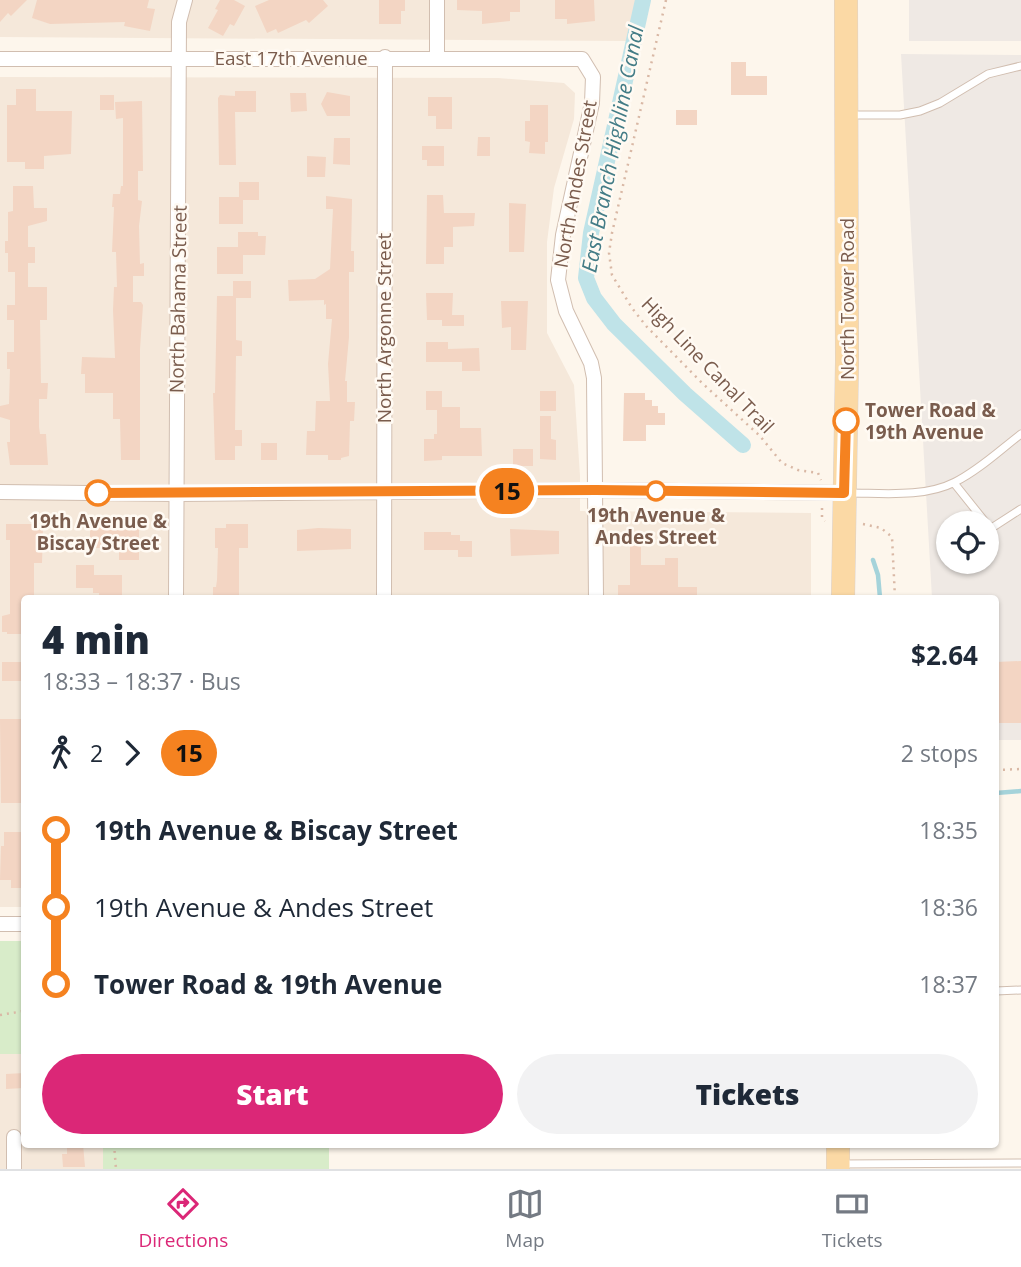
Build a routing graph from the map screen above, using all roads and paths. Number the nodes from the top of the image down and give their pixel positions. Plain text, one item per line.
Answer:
1 (185, 0) edge
2 (437, 0) edge
3 (666, 0) edge
4 (846, 0) edge
5 (385, 58) junction
6 (437, 58) junction
7 (0, 59) edge
8 (181, 59) junction
9 (582, 59) joint
10 (1021, 66) edge
11 (848, 115) junction
12 (1021, 434) edge
13 (820, 475) dead end
14 (954, 483) junction
15 (596, 490) junction
16 (386, 491) junction
17 (0, 492) edge
18 (844, 493) junction
19 (177, 494) junction
20 (1021, 509) edge
21 (976, 511) edge
22 (999, 523) edge
23 (863, 524) dead end
24 (176, 595) edge
25 (384, 595) edge
26 (596, 595) edge
27 (843, 595) edge
28 (895, 595) edge
29 (1021, 769) edge
30 (999, 770) edge
31 (0, 924) edge
32 (21, 924) edge
33 (1021, 990) edge
34 (999, 991) edge
35 (21, 1012) edge
36 (0, 1014) edge
37 (14, 1137) dead end
38 (114, 1148) edge
39 (838, 1159) edge
40 (1021, 1163) edge
41 (14, 1169) edge
42 (116, 1169) edge

1 - 8 street, North Bahama Street
2 - 6 street
3 - 13 path, High Line Canal Trail
4 - 11 main road, North Tower Road
5 - 6 street, East 17th Avenue
5 - 8 street, East 17th Avenue
5 - 16 street, North Argonne Street
6 - 9 street, East 17th Avenue
7 - 8 street, East 17th Avenue
8 - 19 street, North Bahama Street
9 - 15 street, North Andes Street
10 - 11 lane
11 - 18 main road, North Tower Road
12 - 14 lane
14 - 18 lane
14 - 21 lane
15 - 16 street
15 - 18 street
15 - 26 street, North Andes Street
16 - 19 street
16 - 25 street, North Argonne Street
17 - 19 street
18 - 27 main road, North Tower Road
19 - 24 street, North Bahama Street
20 - 22 lane
23 - 28 path
29 - 30 path
31 - 32 street
33 - 34 lane
35 - 36 path
37 - 41 street
38 - 42 path
39 - 40 lane

